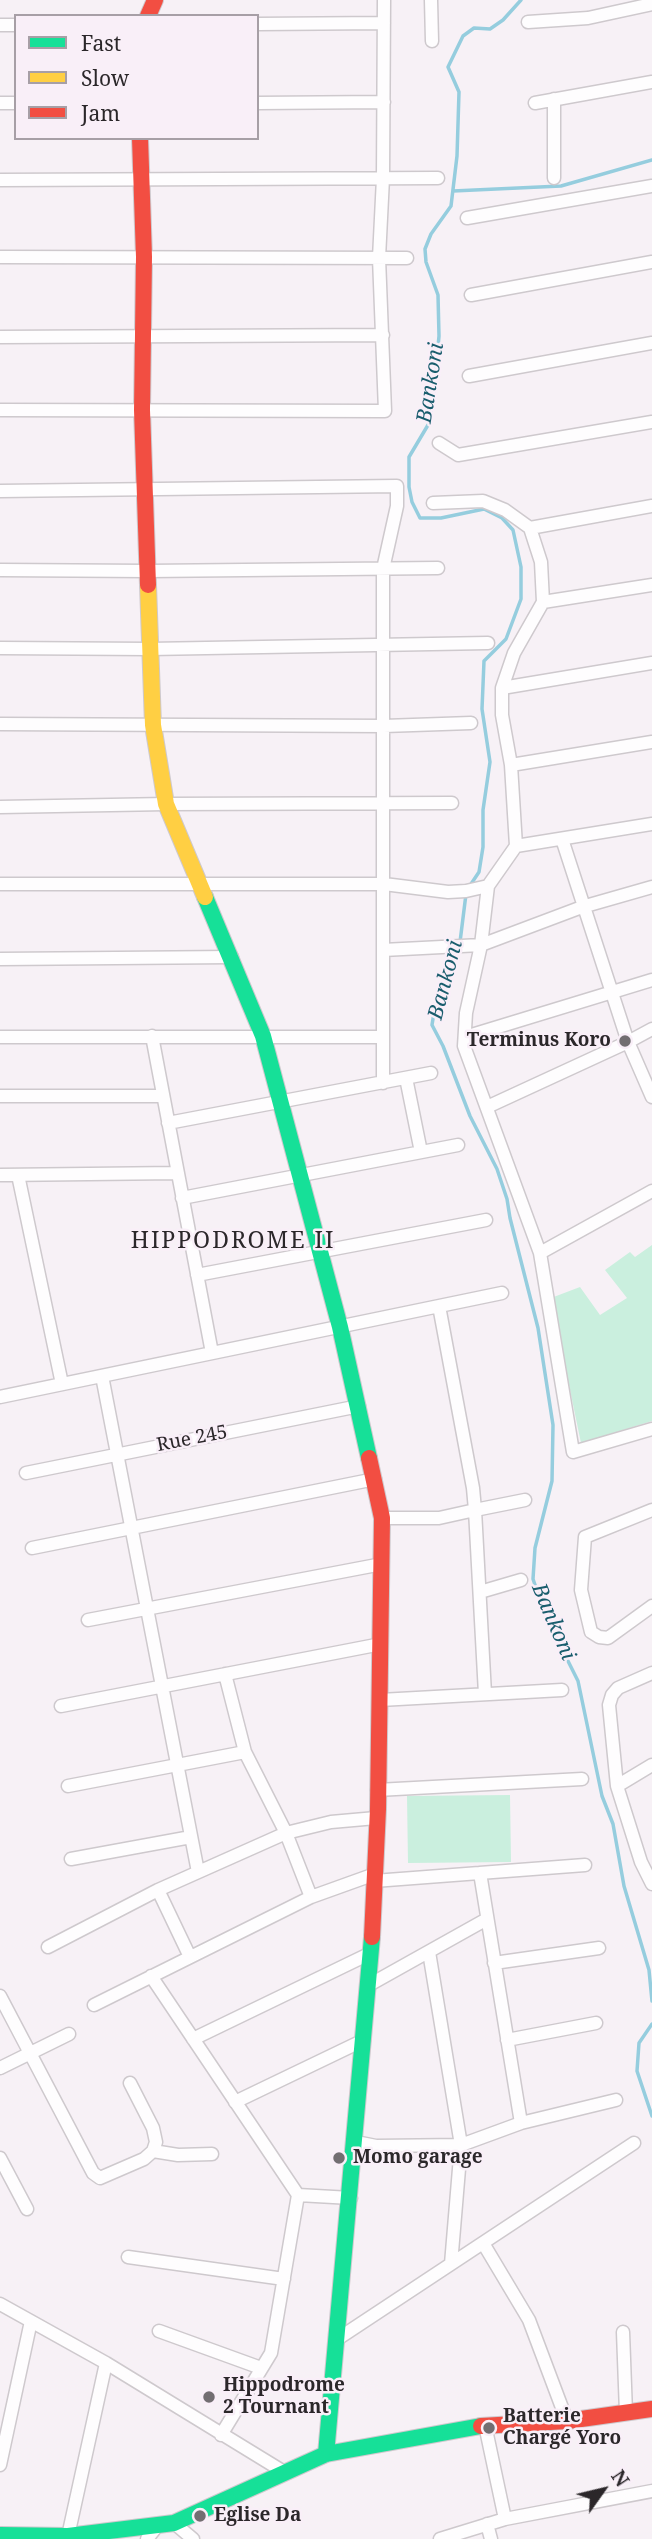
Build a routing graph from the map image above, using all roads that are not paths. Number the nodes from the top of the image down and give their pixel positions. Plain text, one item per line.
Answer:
1 (384, 0) edge
2 (431, 0) edge
3 (652, 4) edge
4 (623, 5) edge
5 (528, 22) dead end
6 (384, 23) junction
7 (259, 24) edge
8 (432, 41) dead end
9 (652, 82) edge
10 (554, 99) junction
11 (384, 102) junction
12 (259, 103) edge
13 (535, 103) dead end
14 (140, 140) edge
15 (383, 178) junction
16 (438, 178) dead end
17 (554, 178) dead end
18 (0, 180) edge
19 (142, 180) junction
20 (652, 186) edge
21 (467, 218) dead end
22 (0, 257) edge
23 (144, 257) junction
24 (379, 258) junction
25 (407, 258) dead end
26 (652, 262) edge
27 (471, 295) dead end
28 (383, 335) junction
29 (0, 337) edge
30 (143, 337) junction
31 (652, 343) edge
32 (469, 376) dead end
33 (0, 410) edge
34 (142, 410) junction
35 (652, 422) edge
36 (439, 443) dead end
37 (0, 491) edge
38 (145, 491) junction
39 (433, 503) dead end
40 (652, 506) edge
41 (530, 527) junction
42 (438, 568) dead end
43 (0, 569) edge
44 (383, 569) junction
45 (148, 571) junction
46 (652, 585) edge
47 (543, 602) junction
48 (488, 643) dead end
49 (383, 645) junction
50 (0, 648) edge
51 (150, 649) junction
52 (652, 663) edge
53 (502, 688) junction
54 (471, 723) dead end
55 (0, 724) edge
56 (153, 724) junction
57 (384, 726) junction
58 (652, 742) edge
59 (511, 765) junction
60 (384, 803) junction
61 (453, 803) dead end
62 (166, 804) junction
63 (0, 807) edge
64 (652, 824) edge
65 (562, 839) junction
66 (516, 846) junction
67 (0, 884) edge
68 (201, 884) junction
69 (384, 884) junction
70 (488, 886) junction
71 (652, 887) edge
72 (582, 907) junction
73 (481, 945) junction
74 (383, 950) junction
75 (232, 957) junction
76 (0, 959) edge
77 (652, 980) edge
78 (612, 994) junction
79 (652, 1028) edge
80 (152, 1036) junction
81 (263, 1036) junction
82 (0, 1037) edge
83 (382, 1037) junction
84 (465, 1037) junction
85 (628, 1042) junction
86 (431, 1073) dead end
87 (406, 1079) junction
88 (383, 1083) junction
89 (0, 1096) edge
90 (163, 1096) junction
91 (652, 1097) edge
92 (282, 1103) junction
93 (487, 1107) junction
94 (168, 1123) junction
95 (457, 1145) dead end
96 (421, 1152) junction
97 (177, 1173) junction
98 (0, 1175) edge
99 (18, 1175) junction
100 (301, 1175) junction
101 (652, 1191) edge
102 (182, 1198) junction
103 (486, 1220) dead end
104 (321, 1251) junction
105 (540, 1253) junction
106 (197, 1275) junction
107 (502, 1293) dead end
108 (439, 1306) junction
109 (340, 1327) junction
110 (212, 1353) junction
111 (102, 1376) junction
112 (62, 1384) junction
113 (0, 1397) edge
114 (359, 1406) junction
115 (652, 1429) edge
116 (117, 1455) junction
117 (26, 1473) dead end
118 (375, 1479) junction
119 (525, 1500) dead end
120 (475, 1510) junction
121 (652, 1510) edge
122 (382, 1518) junction
123 (131, 1528) junction
124 (32, 1548) dead end
125 (382, 1564) junction
126 (521, 1580) dead end
127 (480, 1592) junction
128 (652, 1606) edge
129 (148, 1611) junction
130 (88, 1620) dead end
131 (381, 1644) junction
132 (652, 1673) edge
133 (225, 1674) junction
134 (162, 1686) junction
135 (562, 1690) dead end
136 (485, 1694) junction
137 (380, 1700) junction
138 (61, 1706) dead end
139 (245, 1752) junction
140 (177, 1765) junction
141 (652, 1765) edge
142 (582, 1779) dead end
143 (68, 1786) dead end
144 (617, 1786) junction
145 (377, 1790) junction
146 (376, 1818) junction
147 (286, 1833) junction
148 (191, 1837) junction
149 (71, 1859) dead end
150 (585, 1865) dead end
151 (198, 1872) junction
152 (480, 1873) junction
153 (374, 1878) junction
154 (652, 1884) edge
155 (158, 1890) junction
156 (311, 1897) junction
157 (487, 1919) junction
158 (48, 1947) dead end
159 (599, 1948) dead end
160 (429, 1952) junction
161 (372, 1953) junction
162 (190, 1957) junction
163 (494, 1963) junction
164 (151, 1976) junction
165 (369, 1985) junction
166 (0, 1996) edge
167 (94, 2005) dead end
168 (596, 2023) dead end
169 (69, 2034) dead end
170 (193, 2039) junction
171 (364, 2040) junction
172 (507, 2040) junction
173 (30, 2053) junction
174 (0, 2068) edge
175 (130, 2083) dead end
176 (615, 2100) dead end
177 (235, 2102) junction
178 (522, 2123) junction
179 (356, 2142) junction
180 (634, 2143) dead end
181 (461, 2145) junction
182 (153, 2151) junction
183 (212, 2154) dead end
184 (0, 2158) edge
185 (298, 2195) junction
186 (351, 2198) junction
187 (27, 2209) dead end
188 (483, 2243) junction
189 (128, 2257) dead end
190 (451, 2264) junction
191 (284, 2279) junction
192 (0, 2304) edge
193 (31, 2321) junction
194 (159, 2331) dead end
195 (623, 2332) dead end
196 (339, 2338) junction
197 (106, 2362) junction
198 (261, 2368) junction
199 (652, 2409) edge
200 (626, 2413) junction
201 (567, 2421) junction
202 (485, 2425) junction
203 (221, 2435) junction
204 (327, 2454) junction
205 (0, 2465) edge
206 (284, 2472) junction
207 (652, 2491) edge
208 (505, 2519) junction
209 (166, 2524) junction
210 (487, 2524) junction
211 (0, 2535) edge
212 (67, 2537) edge
213 (147, 2539) edge
214 (194, 2539) edge
215 (440, 2539) edge
216 (491, 2539) edge

1 - 6 street
2 - 8 street
3 - 4 street
4 - 5 street
6 - 7 street
6 - 11 street
9 - 10 street
10 - 13 street
10 - 17 street
11 - 12 street
11 - 15 street
14 - 19 street
15 - 16 street
15 - 19 street
15 - 24 street
18 - 19 street
19 - 23 street
20 - 21 street
22 - 23 street
23 - 24 street
23 - 30 street
24 - 25 street
24 - 28 street
26 - 27 street
28 - 30 street
28 - 34 street
29 - 30 street
30 - 34 street
31 - 32 street
33 - 34 street
34 - 38 street
35 - 36 street
37 - 38 street
38 - 44 street
38 - 45 street
39 - 41 street
40 - 41 street
41 - 47 street
42 - 44 street
43 - 45 street
44 - 45 street
44 - 49 street
45 - 51 street
46 - 47 street
47 - 53 street
48 - 49 street
49 - 51 street
49 - 57 street
50 - 51 street
51 - 56 street
52 - 53 street
53 - 59 street
54 - 57 street
55 - 56 street
56 - 57 street
56 - 62 street
57 - 60 street
58 - 59 street
59 - 66 street
60 - 61 street
60 - 62 street
60 - 69 street
62 - 63 street
62 - 68 street
64 - 65 street
65 - 66 street
65 - 72 street
66 - 70 street
67 - 68 street
68 - 69 street
68 - 75 street
69 - 70 street
69 - 74 street
70 - 73 street
71 - 72 street
72 - 73 street
72 - 78 street
73 - 74 street
73 - 84 street
74 - 83 street
75 - 76 street
75 - 81 street
77 - 78 street
78 - 84 street
78 - 85 street
79 - 85 street
80 - 81 street
80 - 82 street
80 - 90 street
81 - 83 street
81 - 92 street
83 - 88 street
84 - 93 street
85 - 91 street
85 - 93 street
86 - 87 street
87 - 88 street
87 - 96 street
88 - 92 street
89 - 90 street
90 - 94 street
92 - 94 street
92 - 100 street
93 - 105 street
94 - 97 street
95 - 96 street
96 - 100 street
97 - 99 street
97 - 102 street
98 - 99 street
99 - 112 street
100 - 102 street
100 - 104 street
101 - 105 street
102 - 106 street
103 - 104 street
104 - 106 street
104 - 109 street
105 - 115 street
106 - 110 street
107 - 108 street
108 - 109 street
108 - 120 street
109 - 110 street
109 - 114 street
110 - 111 street
111 - 112 street
111 - 116 street
112 - 113 street
114 - 116 street, Rue 245
114 - 118 street
116 - 117 street, Rue 245
116 - 123 street
118 - 122 street
118 - 123 street
119 - 120 street
120 - 122 street
120 - 127 street
121 - 128 street
122 - 125 street
123 - 124 street
123 - 129 street
125 - 129 street
125 - 131 street
126 - 127 street
127 - 136 street
129 - 130 street
129 - 134 street
131 - 133 street
131 - 137 street
132 - 144 street
133 - 134 street
133 - 139 street
134 - 138 street
134 - 140 street
135 - 136 street
136 - 137 street
137 - 145 street
139 - 140 street
139 - 147 street
140 - 143 street
140 - 148 street
141 - 144 street
142 - 145 street
144 - 154 street
145 - 146 street
146 - 147 street
146 - 153 street
147 - 151 street
147 - 156 street
148 - 149 street
148 - 151 street
150 - 152 street
151 - 155 street
152 - 153 street
152 - 157 street
153 - 156 street
153 - 161 street
155 - 158 street
155 - 162 street
156 - 162 street
157 - 160 street
157 - 163 street
159 - 163 street
160 - 165 street
160 - 181 street
161 - 165 street
161 - 170 street
162 - 164 street
163 - 172 street
164 - 167 street
164 - 170 street
165 - 171 street
166 - 173 street
168 - 172 street
169 - 173 street
170 - 177 street
171 - 177 street
171 - 179 street
172 - 178 street
173 - 174 street
173 - 182 street
175 - 182 street
176 - 178 street
177 - 185 street
178 - 181 street
179 - 181 street
179 - 186 street
180 - 188 street
181 - 190 street
182 - 183 street
184 - 187 street
185 - 186 street
185 - 191 street
186 - 196 street
188 - 190 street
188 - 201 street
189 - 191 street
190 - 196 street
191 - 198 street
192 - 193 street
193 - 197 street
193 - 205 street
194 - 198 street
195 - 200 street
196 - 204 street
197 - 203 street
197 - 212 street
198 - 203 street
199 - 200 street
200 - 201 street
201 - 202 street
202 - 204 street
202 - 208 street
203 - 206 street
204 - 206 street
206 - 209 street
207 - 208 street
208 - 210 street
209 - 212 street
209 - 213 street
209 - 214 street
210 - 215 street
210 - 216 street
211 - 212 street

